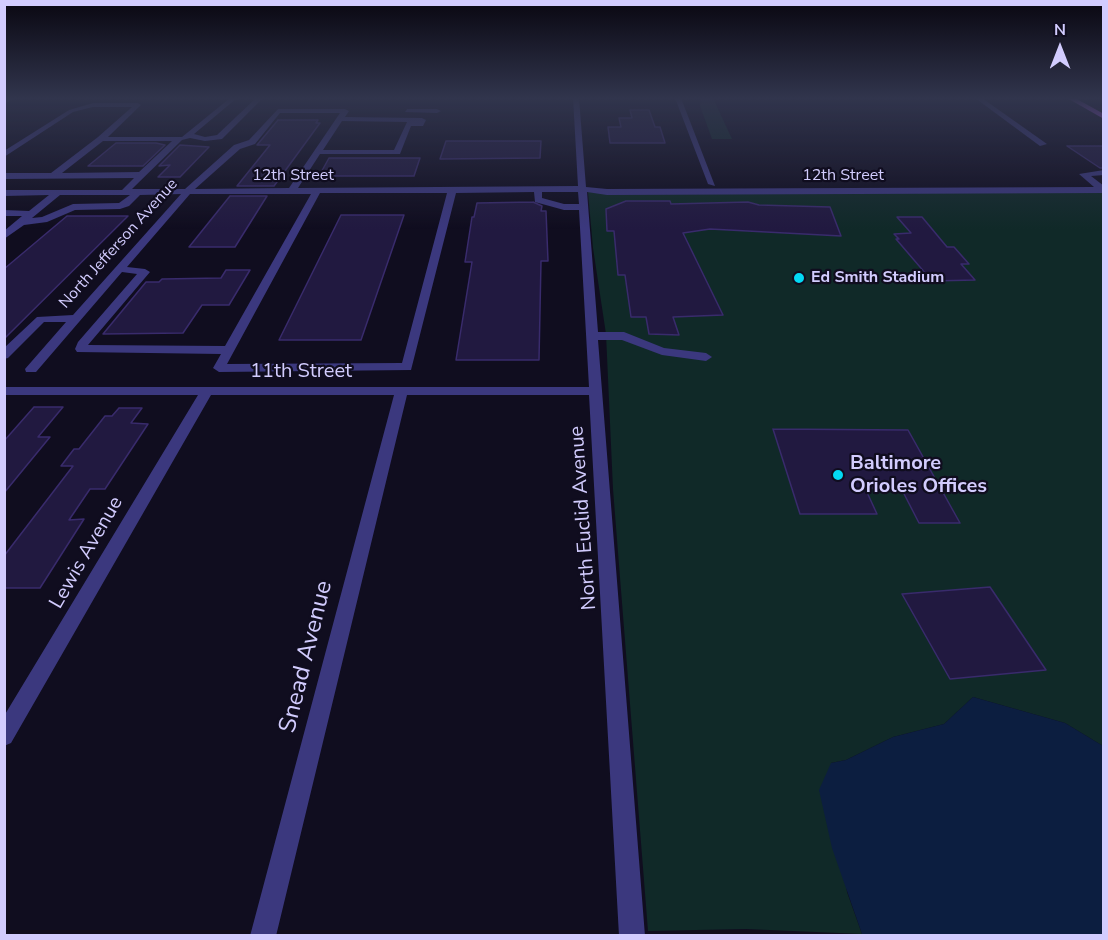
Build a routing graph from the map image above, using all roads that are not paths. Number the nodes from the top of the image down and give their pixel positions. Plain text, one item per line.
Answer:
1 (24, 142) edge
2 (99, 142) edge
3 (176, 142) edge
4 (252, 142) edge
5 (324, 142) edge
6 (401, 142) edge
7 (579, 142) edge
8 (695, 142) edge
9 (1040, 142) edge
10 (1043, 144) dead end
11 (318, 152) junction
12 (4, 155) edge
13 (1104, 171) edge
14 (141, 175) junction
15 (4, 176) edge
16 (54, 176) junction
17 (1092, 183) junction
18 (712, 184) junction
19 (1103, 188) edge
20 (538, 189) junction
21 (582, 189) junction
22 (452, 190) junction
23 (292, 191) junction
24 (317, 191) junction
25 (57, 192) junction
26 (124, 192) junction
27 (138, 192) junction
28 (188, 192) junction
29 (31, 193) junction
30 (7, 194) edge
31 (584, 207) junction
32 (4, 213) edge
33 (31, 214) junction
34 (21, 222) junction
35 (4, 236) edge
36 (120, 269) junction
37 (76, 318) junction
38 (593, 336) junction
39 (37, 342) junction
40 (229, 350) junction
41 (4, 355) edge
42 (706, 357) dead end
43 (31, 369) dead end
44 (207, 391) junction
45 (597, 391) junction
46 (401, 392) junction
47 (7, 394) edge
48 (4, 736) edge
49 (263, 936) edge
50 (632, 936) edge

1 - 12 street
2 - 16 street
3 - 14 street
4 - 28 street, North Jefferson Avenue
5 - 11 street
6 - 11 street
7 - 21 street, North Euclid Avenue
8 - 18 street
9 - 10 street
11 - 23 street
13 - 17 street
14 - 16 street
14 - 26 street
15 - 16 street
16 - 29 street
17 - 18 street, 12th Street
17 - 19 street, 12th Street
18 - 21 street, 12th Street
19 - 21 street, 12th Street
20 - 21 street, 12th Street
20 - 22 street, 12th Street
20 - 31 street
21 - 31 street, North Euclid Avenue
22 - 24 street, 12th Street
22 - 40 street
23 - 24 street, 12th Street
23 - 28 street, 12th Street
24 - 40 street
25 - 26 street, 12th Street
25 - 29 street, 12th Street
25 - 33 street
26 - 27 street, 12th Street
27 - 28 street, 12th Street
27 - 34 street
28 - 36 street, North Jefferson Avenue
29 - 30 street, 12th Street
31 - 38 street, North Euclid Avenue
32 - 33 street
33 - 34 street
34 - 35 street
36 - 37 street, North Jefferson Avenue
36 - 40 street
37 - 39 street, North Jefferson Avenue
37 - 39 street
38 - 42 street
38 - 45 street, North Euclid Avenue
39 - 41 street
39 - 43 street, North Jefferson Avenue
44 - 46 street, 11th Street
44 - 47 street, 11th Street
44 - 48 street, Lewis Avenue
45 - 46 street, 11th Street
45 - 50 street, North Euclid Avenue
46 - 49 street, Snead Avenue

